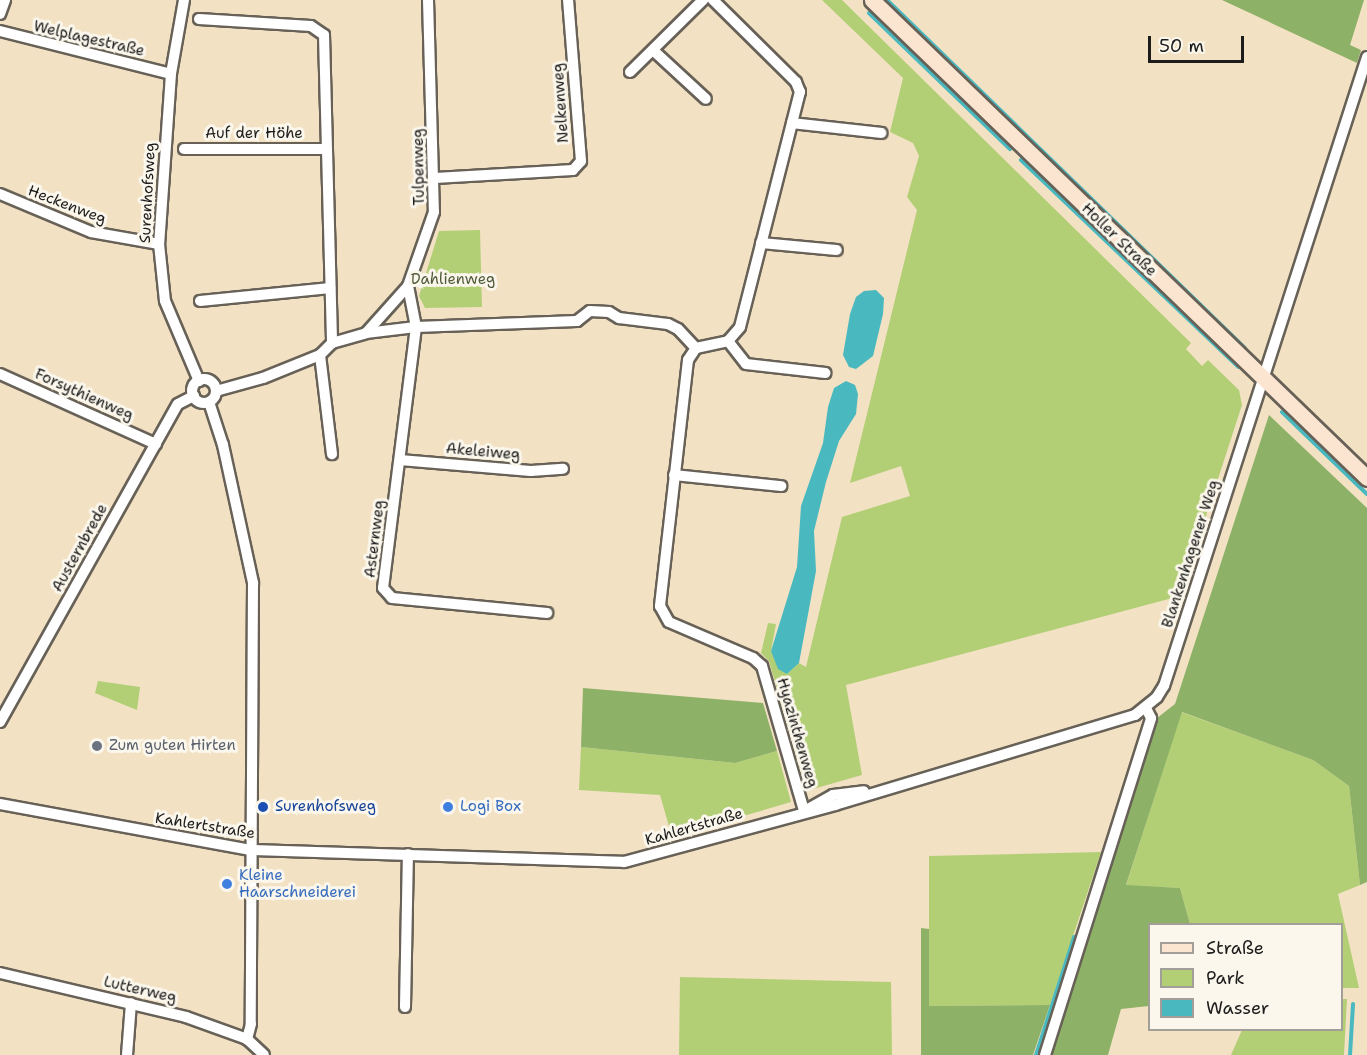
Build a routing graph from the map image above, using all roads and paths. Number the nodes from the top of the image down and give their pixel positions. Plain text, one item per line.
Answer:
1 (5, 0) edge
2 (184, 0) edge
3 (428, 0) edge
4 (568, 0) edge
5 (703, 0) edge
6 (713, 0) edge
7 (872, 0) edge
8 (0, 14) edge
9 (199, 19) dead end
10 (0, 31) edge
11 (655, 52) junction
12 (1367, 57) edge
13 (630, 72) dead end
14 (171, 74) junction
15 (706, 99) dead end
16 (792, 123) junction
17 (881, 133) dead end
18 (184, 149) dead end
19 (325, 149) junction
20 (435, 178) junction
21 (0, 194) edge
22 (761, 243) junction
23 (159, 244) junction
24 (837, 250) dead end
25 (408, 286) junction
26 (330, 288) junction
27 (200, 301) dead end
28 (416, 327) junction
29 (366, 333) junction
30 (728, 341) junction
31 (332, 344) junction
32 (696, 348) junction
33 (320, 355) junction
34 (0, 374) edge
35 (825, 374) dead end
36 (1264, 380) junction
37 (199, 381) junction
38 (216, 391) junction
39 (194, 396) junction
40 (209, 402) junction
41 (156, 444) junction
42 (332, 454) dead end
43 (400, 460) junction
44 (563, 470) dead end
45 (674, 475) junction
46 (1367, 478) edge
47 (781, 486) dead end
48 (547, 613) dead end
49 (1146, 708) junction
50 (0, 722) edge
51 (0, 804) edge
52 (805, 810) junction
53 (250, 850) junction
54 (408, 854) junction
55 (0, 973) edge
56 (131, 1003) junction
57 (405, 1007) dead end
58 (247, 1039) junction
59 (127, 1055) edge
60 (264, 1055) edge
61 (1045, 1055) edge

1 - 8 street
2 - 14 street, Surenhofsweg
3 - 20 street, Tulpenweg
4 - 20 street, Nelkenweg
5 - 11 street
6 - 16 street
7 - 36 street, Holler Straße
9 - 19 street, Auf der Höhe
10 - 14 street, Welplagestraße
11 - 13 street
11 - 15 street
12 - 36 street, Blankenhagener Weg
14 - 23 street, Surenhofsweg
16 - 17 street
16 - 22 street
18 - 19 street, Auf der Höhe
19 - 26 street, Auf der Höhe
20 - 25 street, Tulpenweg
21 - 23 street, Heckenweg
22 - 24 street
22 - 30 street
23 - 37 street, Surenhofsweg
25 - 28 street
25 - 29 street
26 - 27 street
26 - 31 street, Auf der Höhe
28 - 29 street
28 - 32 street
28 - 43 street, Asternweg
29 - 31 street
30 - 32 street
30 - 35 street
31 - 33 street
32 - 45 street, Hyazinthenweg
33 - 38 street
33 - 42 street
34 - 41 street, Forsythienweg
36 - 46 street, Holler Straße
36 - 49 street, Blankenhagener Weg
37 - 38 street
37 - 39 street
38 - 40 street
39 - 40 street
39 - 41 street, Austernbrede
40 - 53 street
41 - 50 street, Austernbrede
43 - 44 street, Akeleiweg
43 - 48 street, Asternweg
45 - 47 street
45 - 52 street, Hyazinthenweg
49 - 52 street, Kahlertstraße
49 - 61 street
51 - 53 street, Kahlertstraße
52 - 54 street, Kahlertstraße
53 - 54 street, Kahlertstraße
53 - 58 street
54 - 57 street
55 - 56 street, Lutterweg
56 - 58 street, Lutterweg
56 - 59 street
58 - 60 street, Lutterweg

